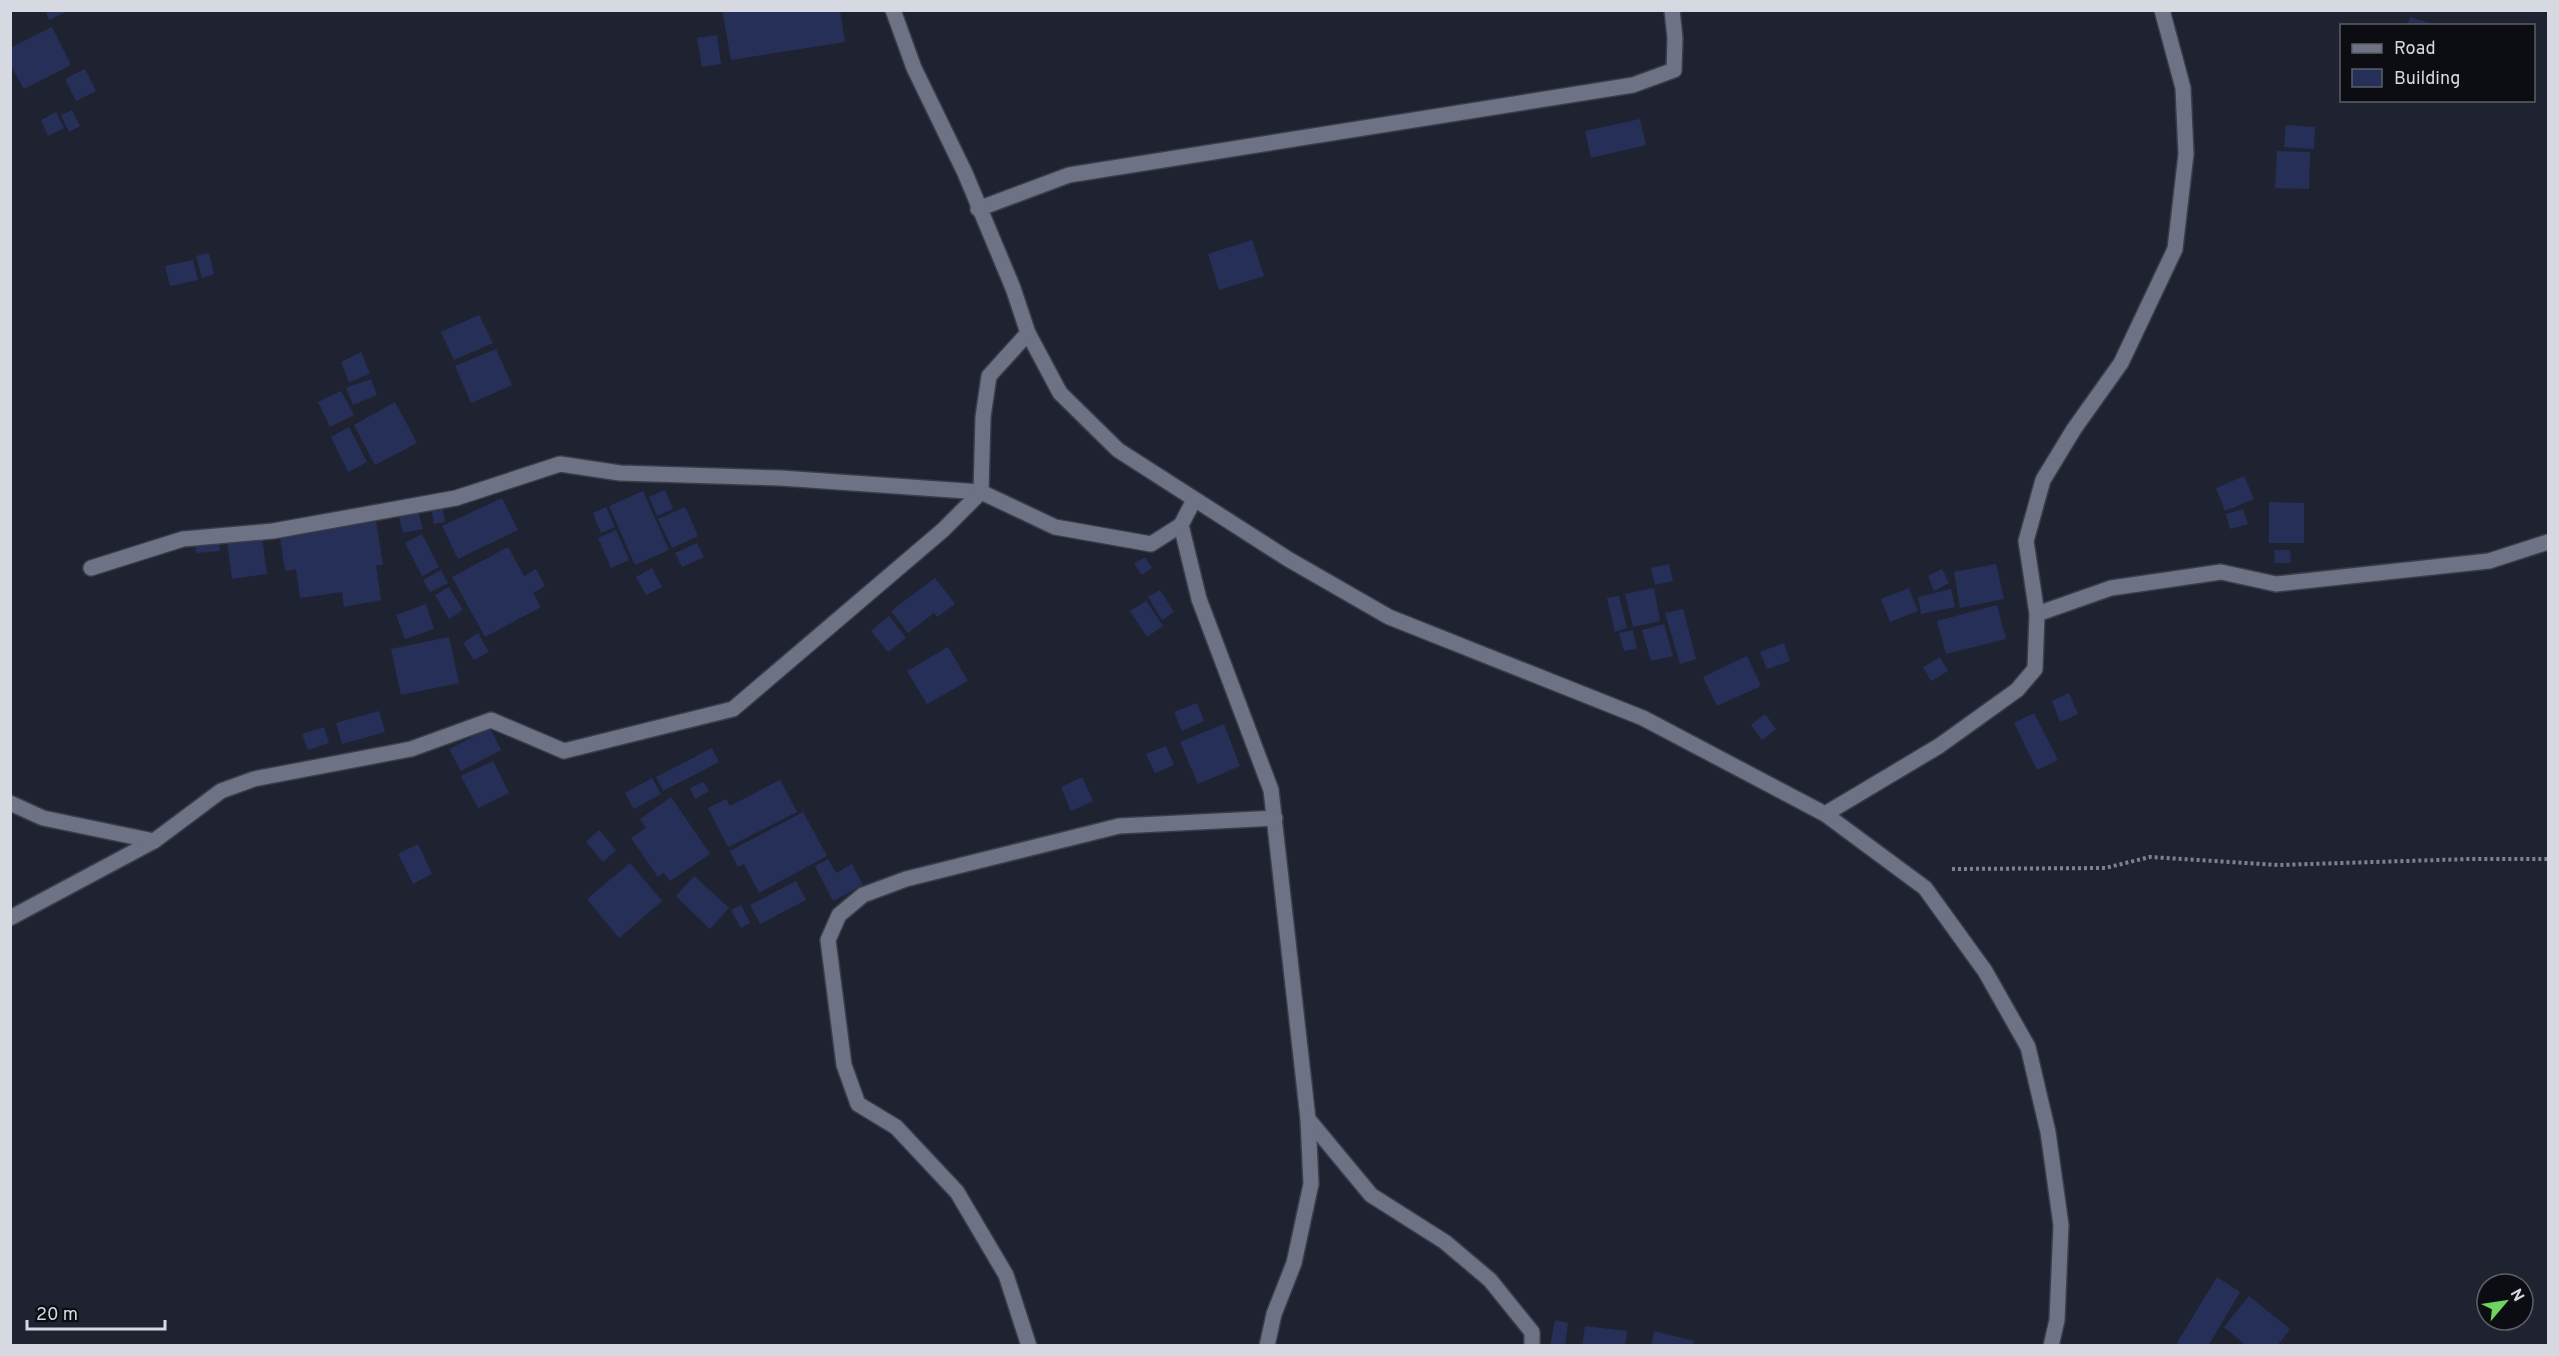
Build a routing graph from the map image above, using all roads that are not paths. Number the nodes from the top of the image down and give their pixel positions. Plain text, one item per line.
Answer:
1 (893, 10) edge
2 (1672, 10) edge
3 (2162, 10) edge
4 (978, 209) junction
5 (1028, 333) junction
6 (981, 492) junction
7 (1194, 500) junction
8 (1181, 525) junction
9 (2548, 542) edge
10 (91, 568) dead end
11 (2037, 614) junction
12 (10, 803) edge
13 (1825, 814) junction
14 (1275, 818) junction
15 (154, 840) junction
16 (10, 918) edge
17 (1308, 1119) junction
18 (1029, 1346) edge
19 (1267, 1346) edge
20 (1532, 1346) edge
21 (2051, 1346) edge

1 - 4 street
2 - 4 street
3 - 11 street
4 - 5 street
5 - 6 street
5 - 7 street
6 - 8 street
6 - 10 street
6 - 15 street
7 - 8 street
7 - 13 street
8 - 14 street
9 - 11 street
11 - 13 street
12 - 15 street
13 - 21 street
14 - 17 street
14 - 18 street
15 - 16 street
17 - 19 street
17 - 20 street

